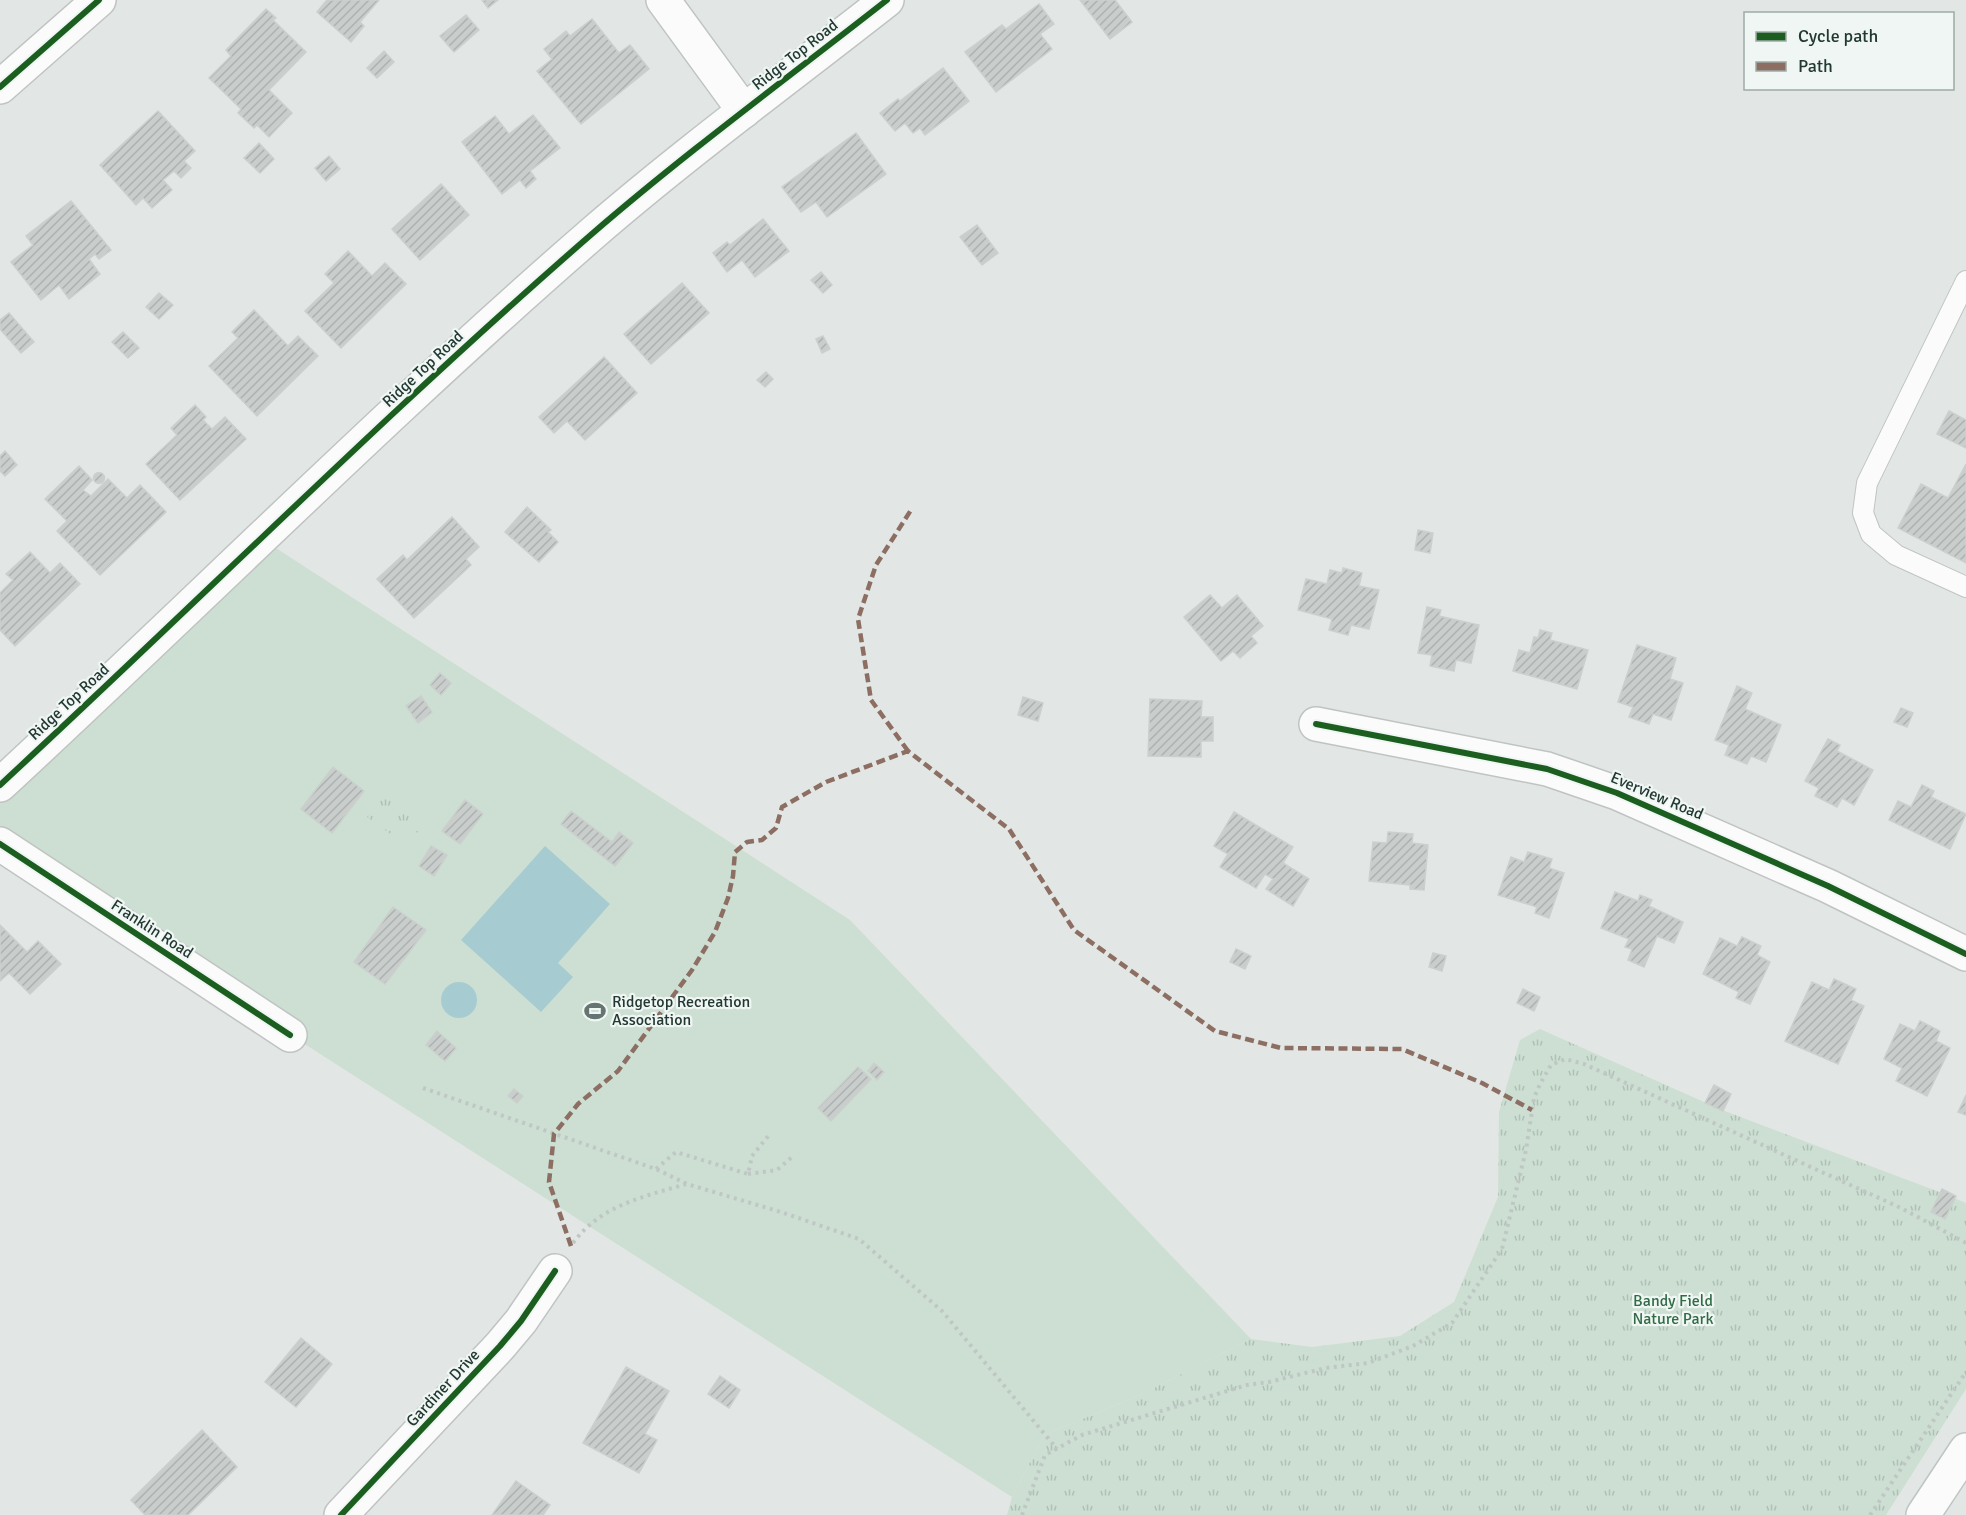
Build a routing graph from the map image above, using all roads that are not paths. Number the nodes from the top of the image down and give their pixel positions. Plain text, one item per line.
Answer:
1 (99, 0) edge
2 (663, 0) edge
3 (887, 0) edge
4 (0, 87) edge
5 (744, 111) junction
6 (1966, 281) edge
7 (1966, 587) edge
8 (1316, 724) dead end
9 (0, 785) edge
10 (0, 844) edge
11 (1966, 954) edge
12 (290, 1035) dead end
13 (555, 1272) road end
14 (1966, 1450) edge
15 (341, 1515) edge
16 (1923, 1515) edge

1 - 4 street
2 - 5 street
3 - 5 street, Ridge Top Road
5 - 9 street, Ridge Top Road
6 - 7 lane
8 - 11 street, Everview Road
10 - 12 street, Franklin Road
13 - 15 street, Gardiner Drive
14 - 16 street

